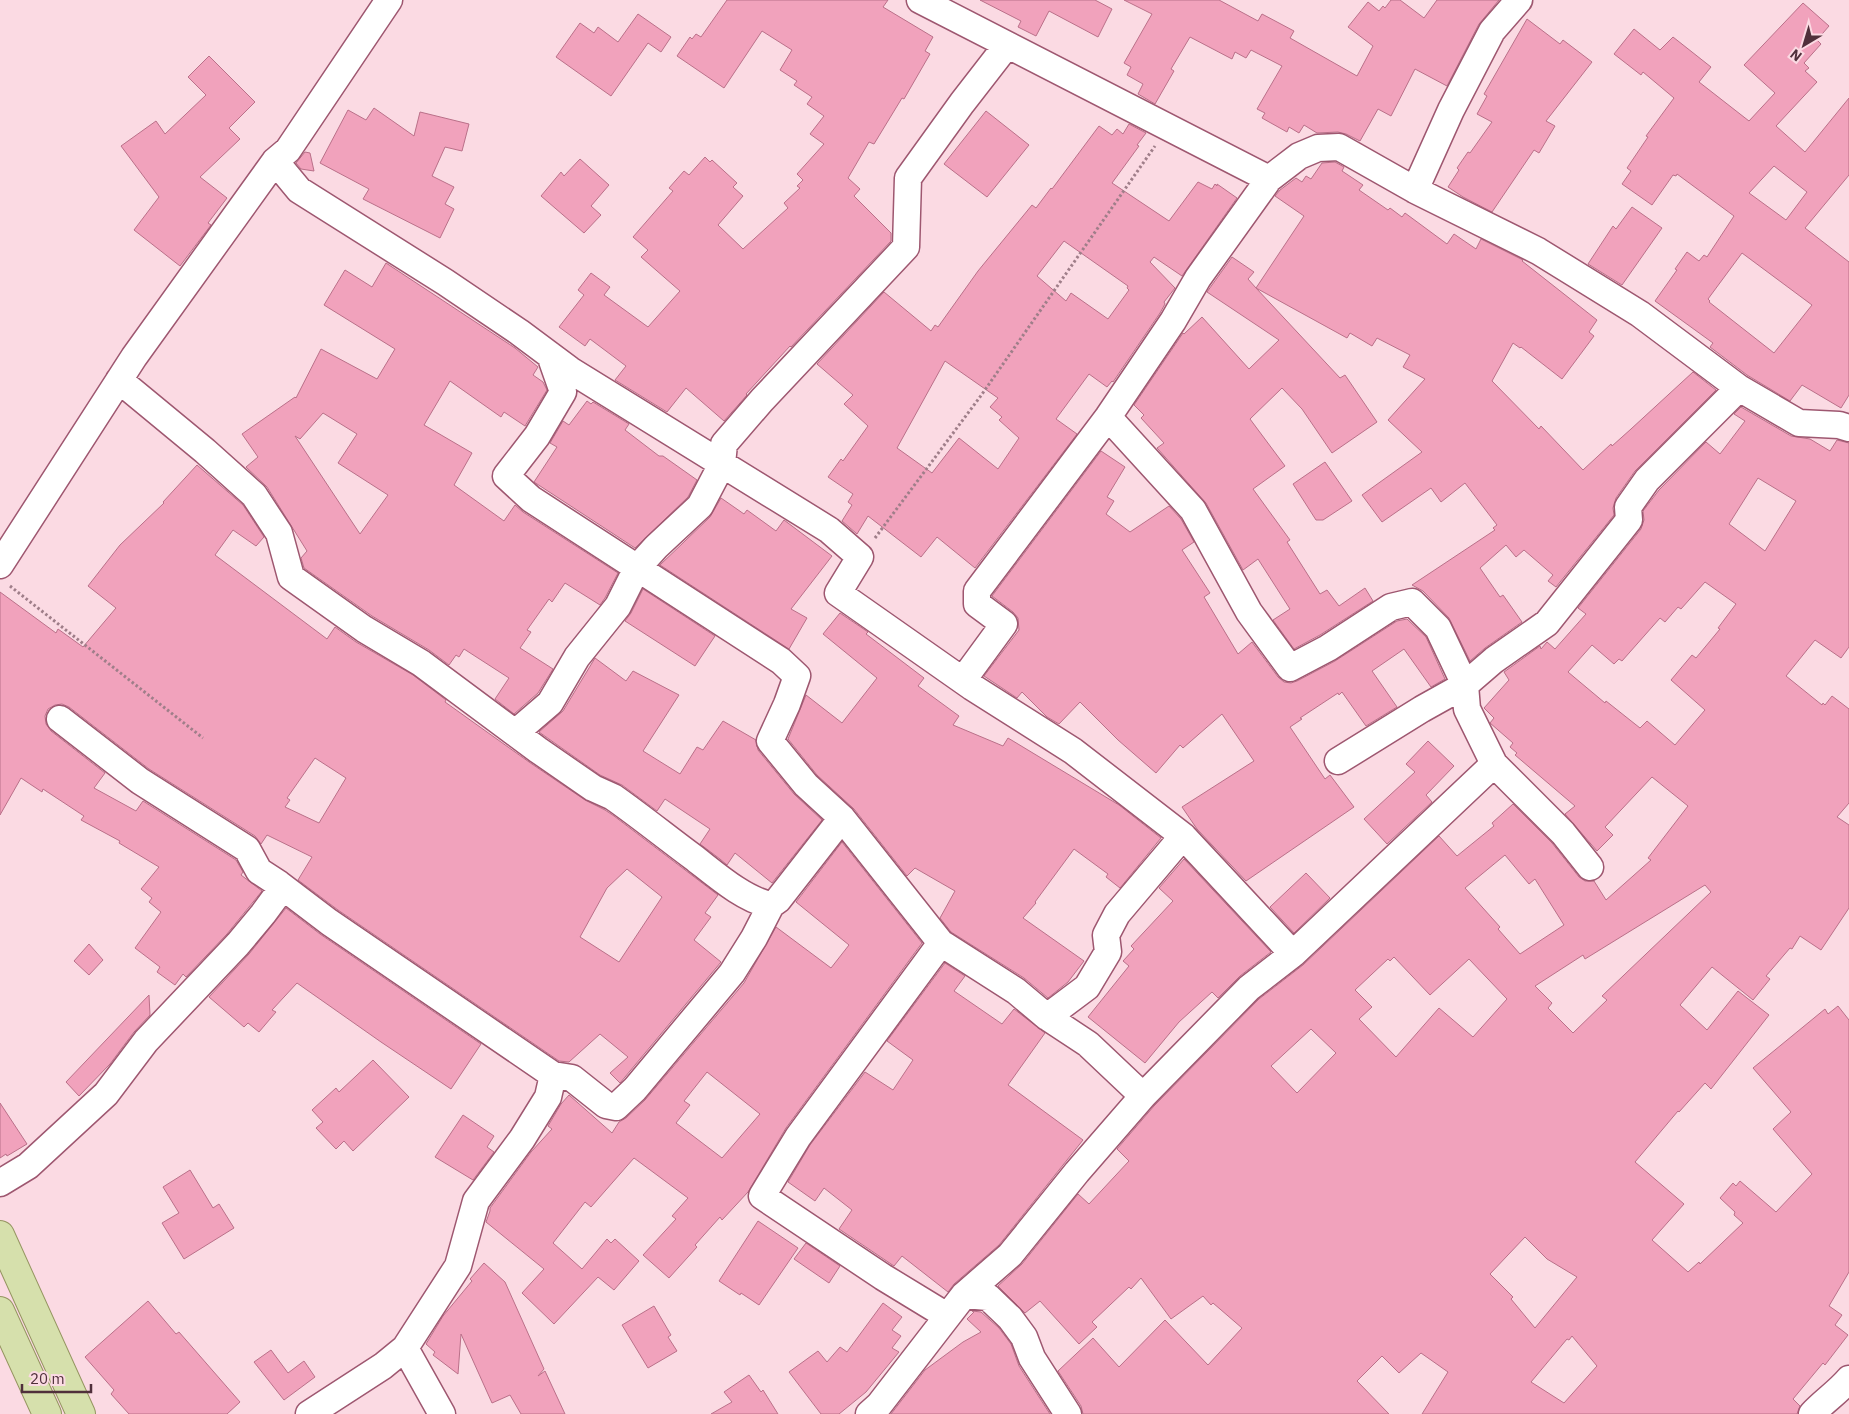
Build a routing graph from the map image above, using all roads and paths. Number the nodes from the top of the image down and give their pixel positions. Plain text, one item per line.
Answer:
1 (389, 0) edge
2 (920, 0) edge
3 (1519, 0) edge
4 (1007, 45) junction
5 (1168, 127) junction
6 (275, 161) junction
7 (1269, 179) junction
8 (1415, 190) junction
9 (550, 355) junction
10 (119, 380) junction
11 (1738, 388) junction
12 (1108, 417) junction
13 (1849, 428) edge
14 (722, 464) junction
15 (860, 557) junction
16 (637, 568) junction
17 (4, 574) edge
18 (963, 680) junction
19 (1465, 685) junction
20 (60, 719) dead end
21 (515, 733) junction
22 (203, 738) dead end
23 (1338, 761) dead end
24 (1494, 764) junction
25 (842, 818) junction
26 (1183, 836) junction
27 (1590, 867) dead end
28 (279, 884) junction
29 (771, 905) junction
30 (941, 943) junction
31 (1293, 954) junction
32 (1047, 1017) junction
33 (552, 1075) junction
34 (1143, 1096) junction
35 (0, 1183) edge
36 (0, 1235) edge
37 (964, 1295) junction
38 (0, 1311) edge
39 (947, 1316) junction
40 (405, 1348) junction
41 (1849, 1379) edge
42 (47, 1414) edge
43 (81, 1414) edge
44 (309, 1414) edge
45 (442, 1414) edge
46 (869, 1414) edge
47 (1068, 1414) edge
48 (1812, 1414) edge

1 - 6 street
2 - 4 street
3 - 8 street
4 - 5 street
4 - 14 street
5 - 7 street
5 - 15 path
6 - 9 street
6 - 10 street
7 - 8 street
7 - 12 street
8 - 11 street
9 - 14 street
9 - 16 street
10 - 17 street
10 - 21 street
11 - 13 street
11 - 19 street
12 - 18 street
12 - 19 street
14 - 15 street
14 - 16 street
15 - 18 street
16 - 21 street
16 - 25 street
17 - 22 path
18 - 26 street
19 - 23 street
19 - 24 street
20 - 28 street
21 - 29 street
24 - 27 street
24 - 31 street
25 - 29 street
25 - 30 street
26 - 31 street
26 - 32 street
28 - 33 street
28 - 35 street
29 - 33 street
30 - 32 street
30 - 39 street
31 - 34 street
32 - 34 street
33 - 40 street
34 - 37 street
36 - 43 main road
37 - 39 street
37 - 47 street
38 - 42 main road
39 - 46 street
40 - 44 street
40 - 45 street
41 - 48 street

